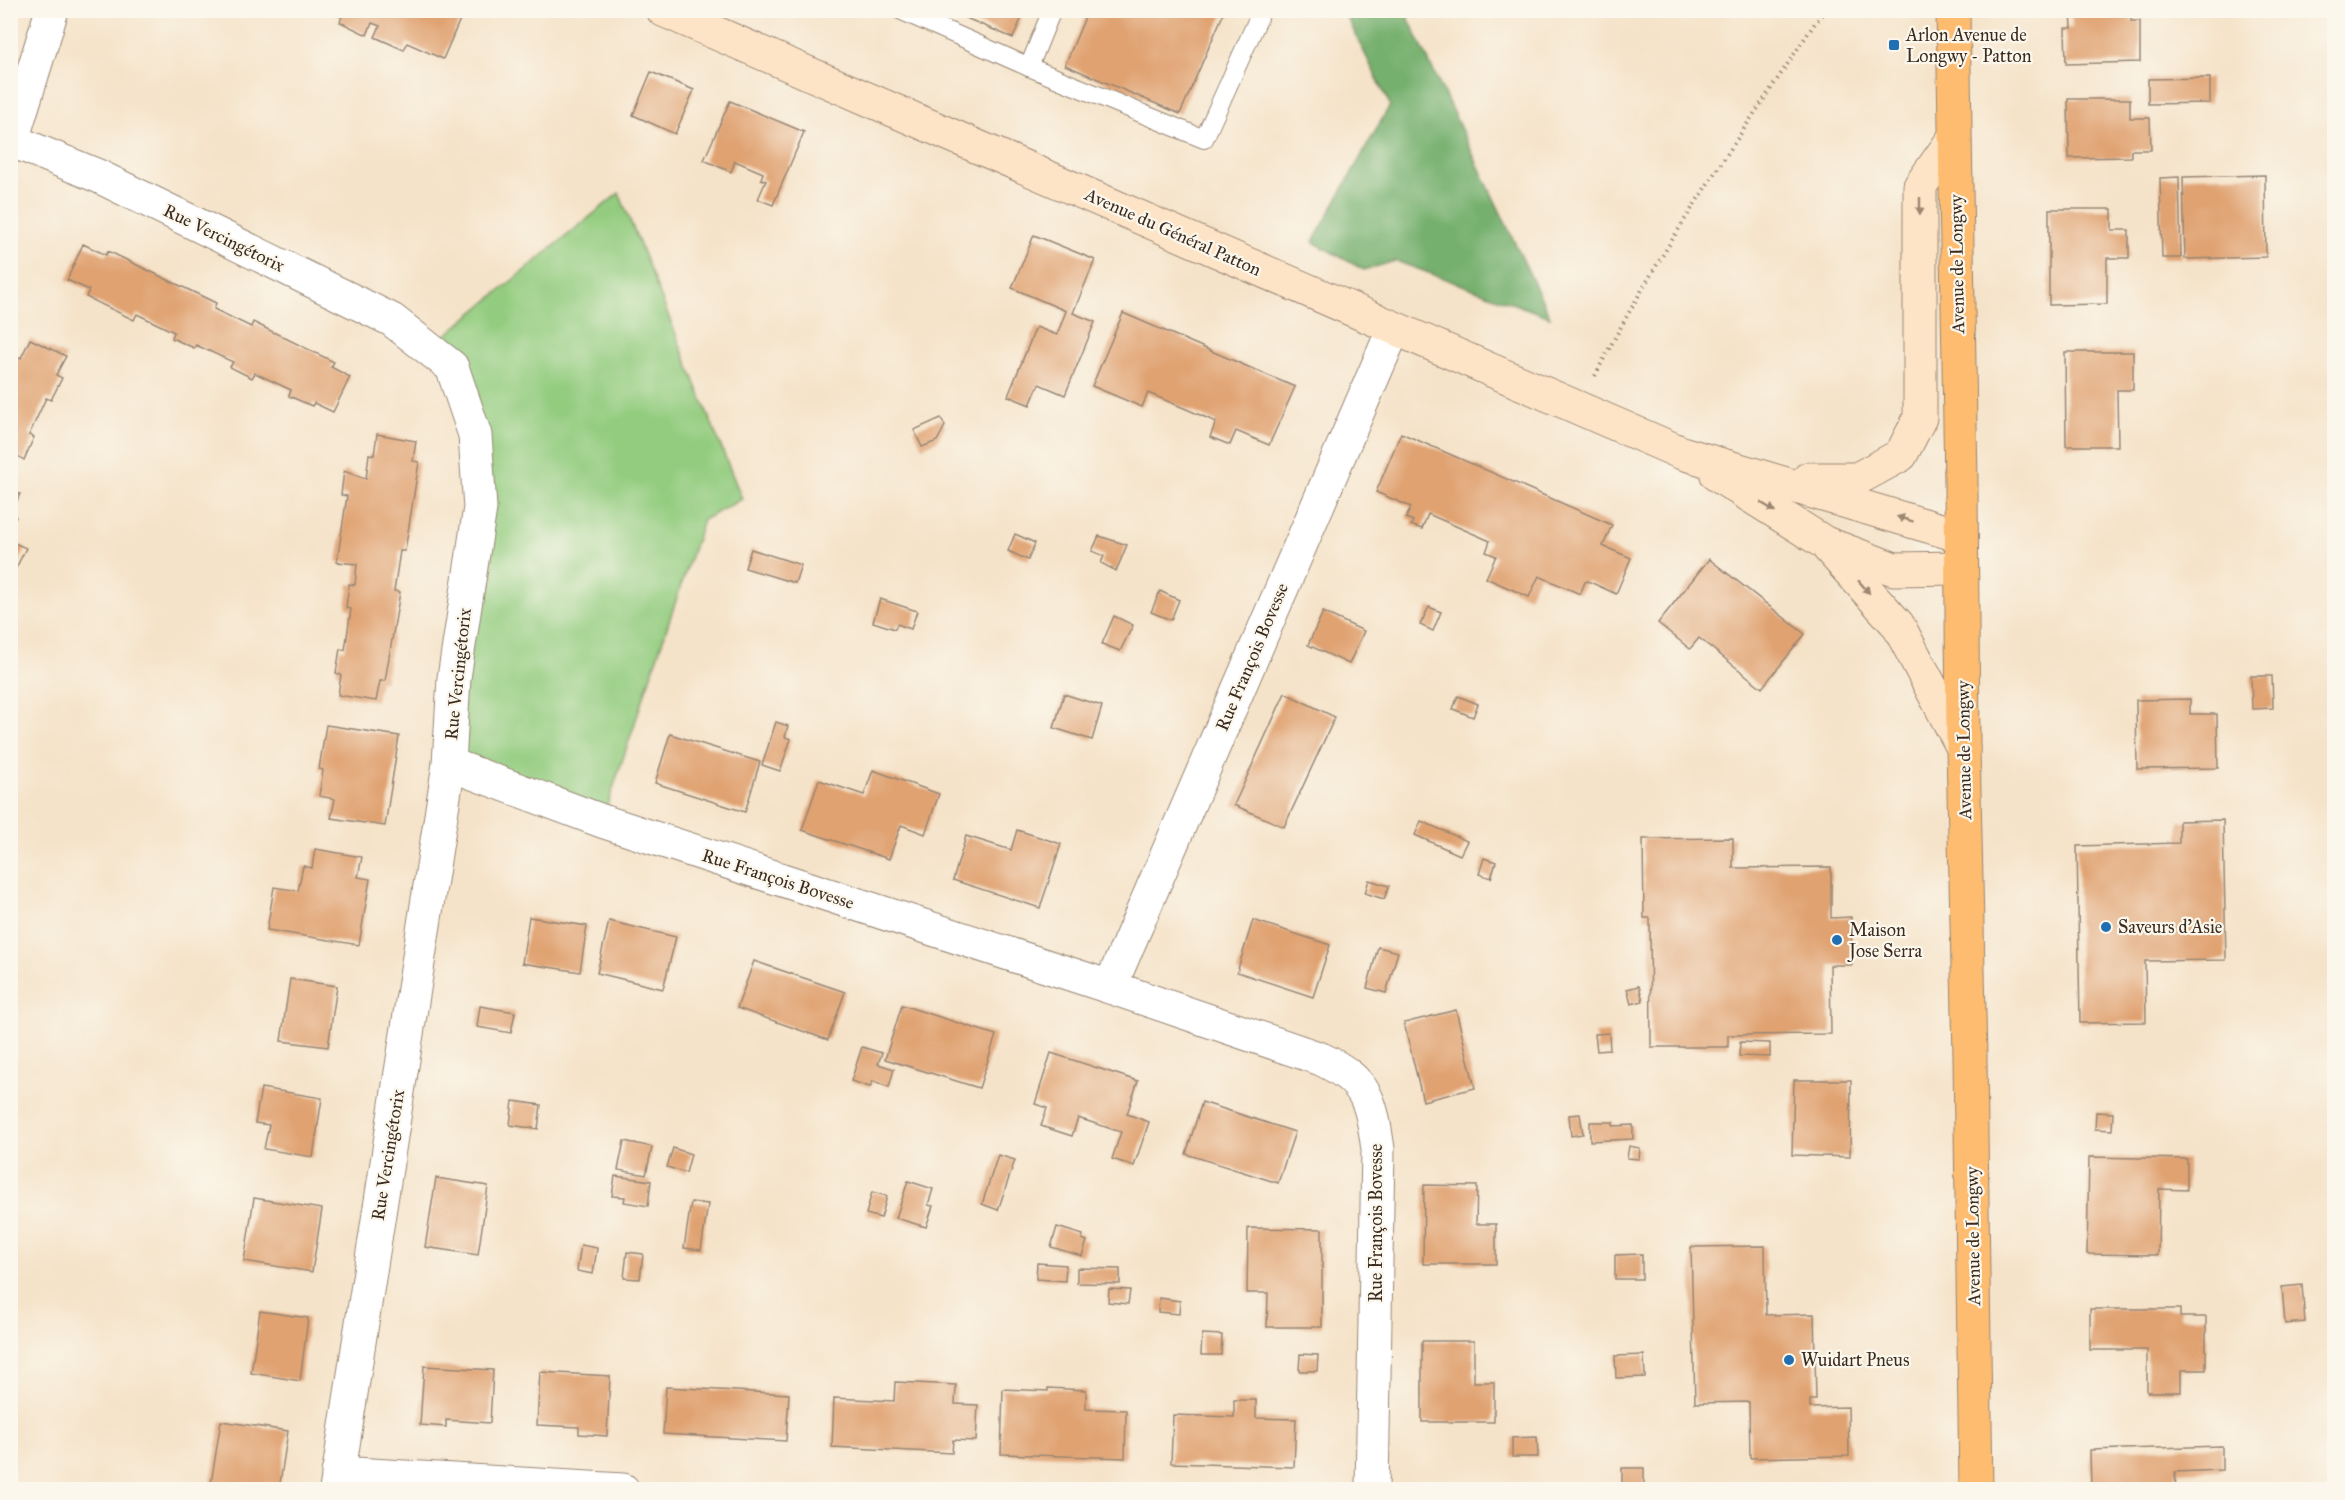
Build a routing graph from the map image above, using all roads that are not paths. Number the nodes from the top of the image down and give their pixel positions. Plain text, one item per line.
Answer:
1 (52, 10) edge
2 (663, 10) edge
3 (900, 10) edge
4 (1052, 10) edge
5 (1262, 10) edge
6 (1953, 10) edge
7 (1029, 67) junction
8 (1954, 138) junction
9 (12, 144) edge
10 (1394, 328) junction
11 (1683, 453) junction
12 (1961, 536) junction
13 (1825, 543) junction
14 (1961, 568) junction
15 (1963, 748) junction
16 (449, 764) junction
17 (1110, 987) junction
18 (337, 1481) edge
19 (623, 1490) edge
20 (1372, 1490) edge
21 (1976, 1490) edge

1 - 9 street
2 - 10 main road, Avenue du Général Patton
3 - 7 lane
4 - 7 lane
5 - 7 lane
6 - 8 main road, Avenue de Longwy
8 -> 11 main road
8 - 12 main road, Avenue de Longwy
9 - 16 street, Rue Vercingétorix
10 - 11 main road, Avenue du Général Patton
10 - 17 street, Rue François Bovesse
12 -> 11 main road
11 -> 13 main road
12 - 14 main road, Avenue de Longwy
13 - 14 main road
13 -> 15 main road
14 - 15 main road, Avenue de Longwy
15 - 21 main road, Avenue de Longwy
16 - 17 street, Rue François Bovesse
16 - 18 street, Rue Vercingétorix
17 - 20 street, Rue François Bovesse
18 - 19 street, Rue Vercingétorix

